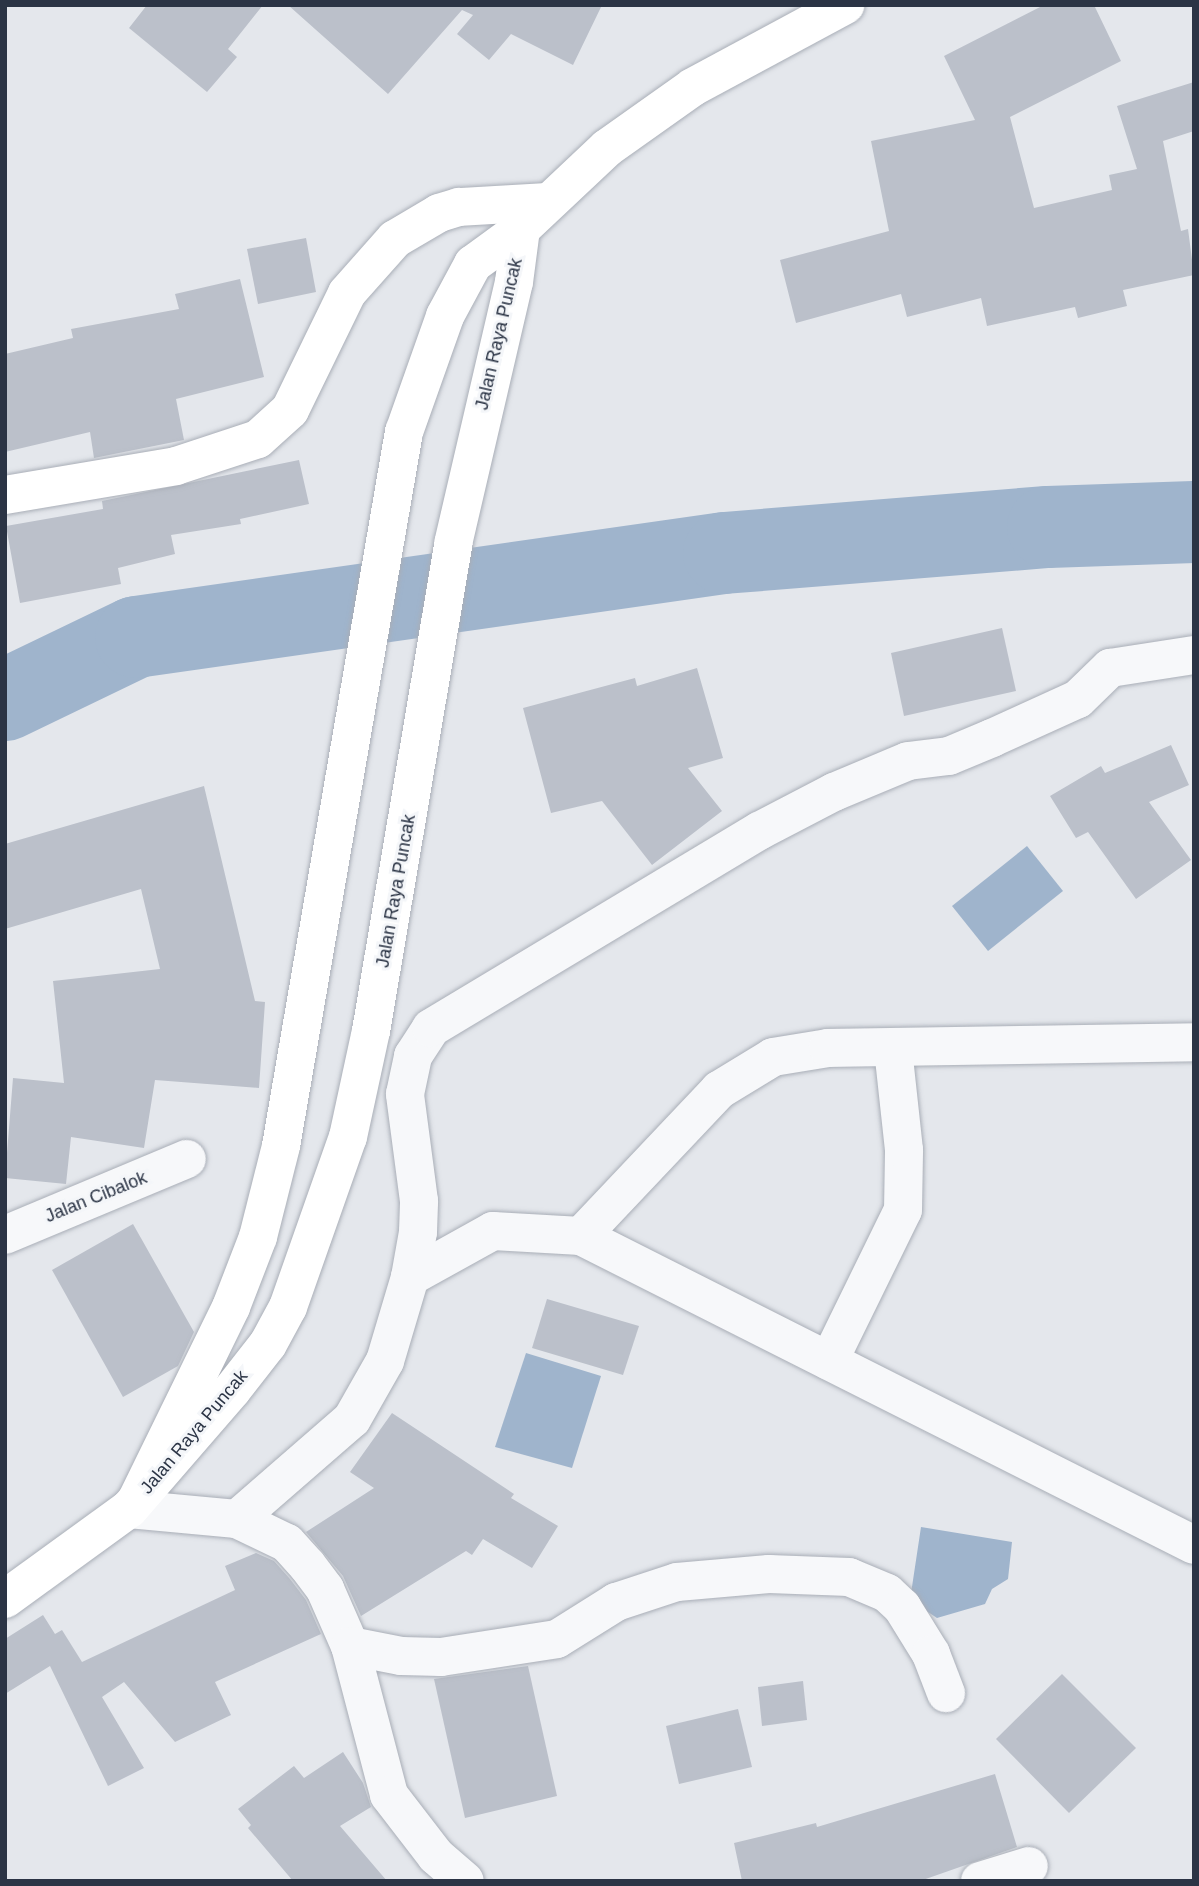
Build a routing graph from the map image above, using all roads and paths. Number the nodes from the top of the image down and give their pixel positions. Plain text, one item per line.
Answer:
1 (845, 5) edge
2 (533, 215) junction
3 (5, 495) edge
4 (1194, 654) edge
5 (1194, 1042) edge
6 (893, 1049) junction
7 (187, 1159) dead end
8 (5, 1235) edge
9 (581, 1236) junction
10 (410, 1277) junction
11 (829, 1361) junction
12 (177, 1437) junction
13 (133, 1504) junction
14 (237, 1519) junction
15 (1194, 1545) edge
16 (5, 1599) edge
17 (350, 1646) junction
18 (946, 1693) dead end
19 (1029, 1866) dead end
20 (465, 1881) edge
21 (980, 1881) edge

1 - 2 main road, Jalan Raya Puncak
2 - 3 main road
2 - 12 main road, Jalan Raya Puncak
2 - 12 main road, Jalan Raya Puncak
4 - 10 street
5 - 6 street
6 - 9 street
6 - 11 street
7 - 8 street, Jalan Cibalok
9 - 10 street
9 - 11 street
10 - 14 street
11 - 15 street
12 - 13 main road, Jalan Raya Puncak
13 - 14 street
13 - 16 main road, Jalan Raya Puncak
14 - 17 street
17 - 18 street
17 - 20 street
19 - 21 street

